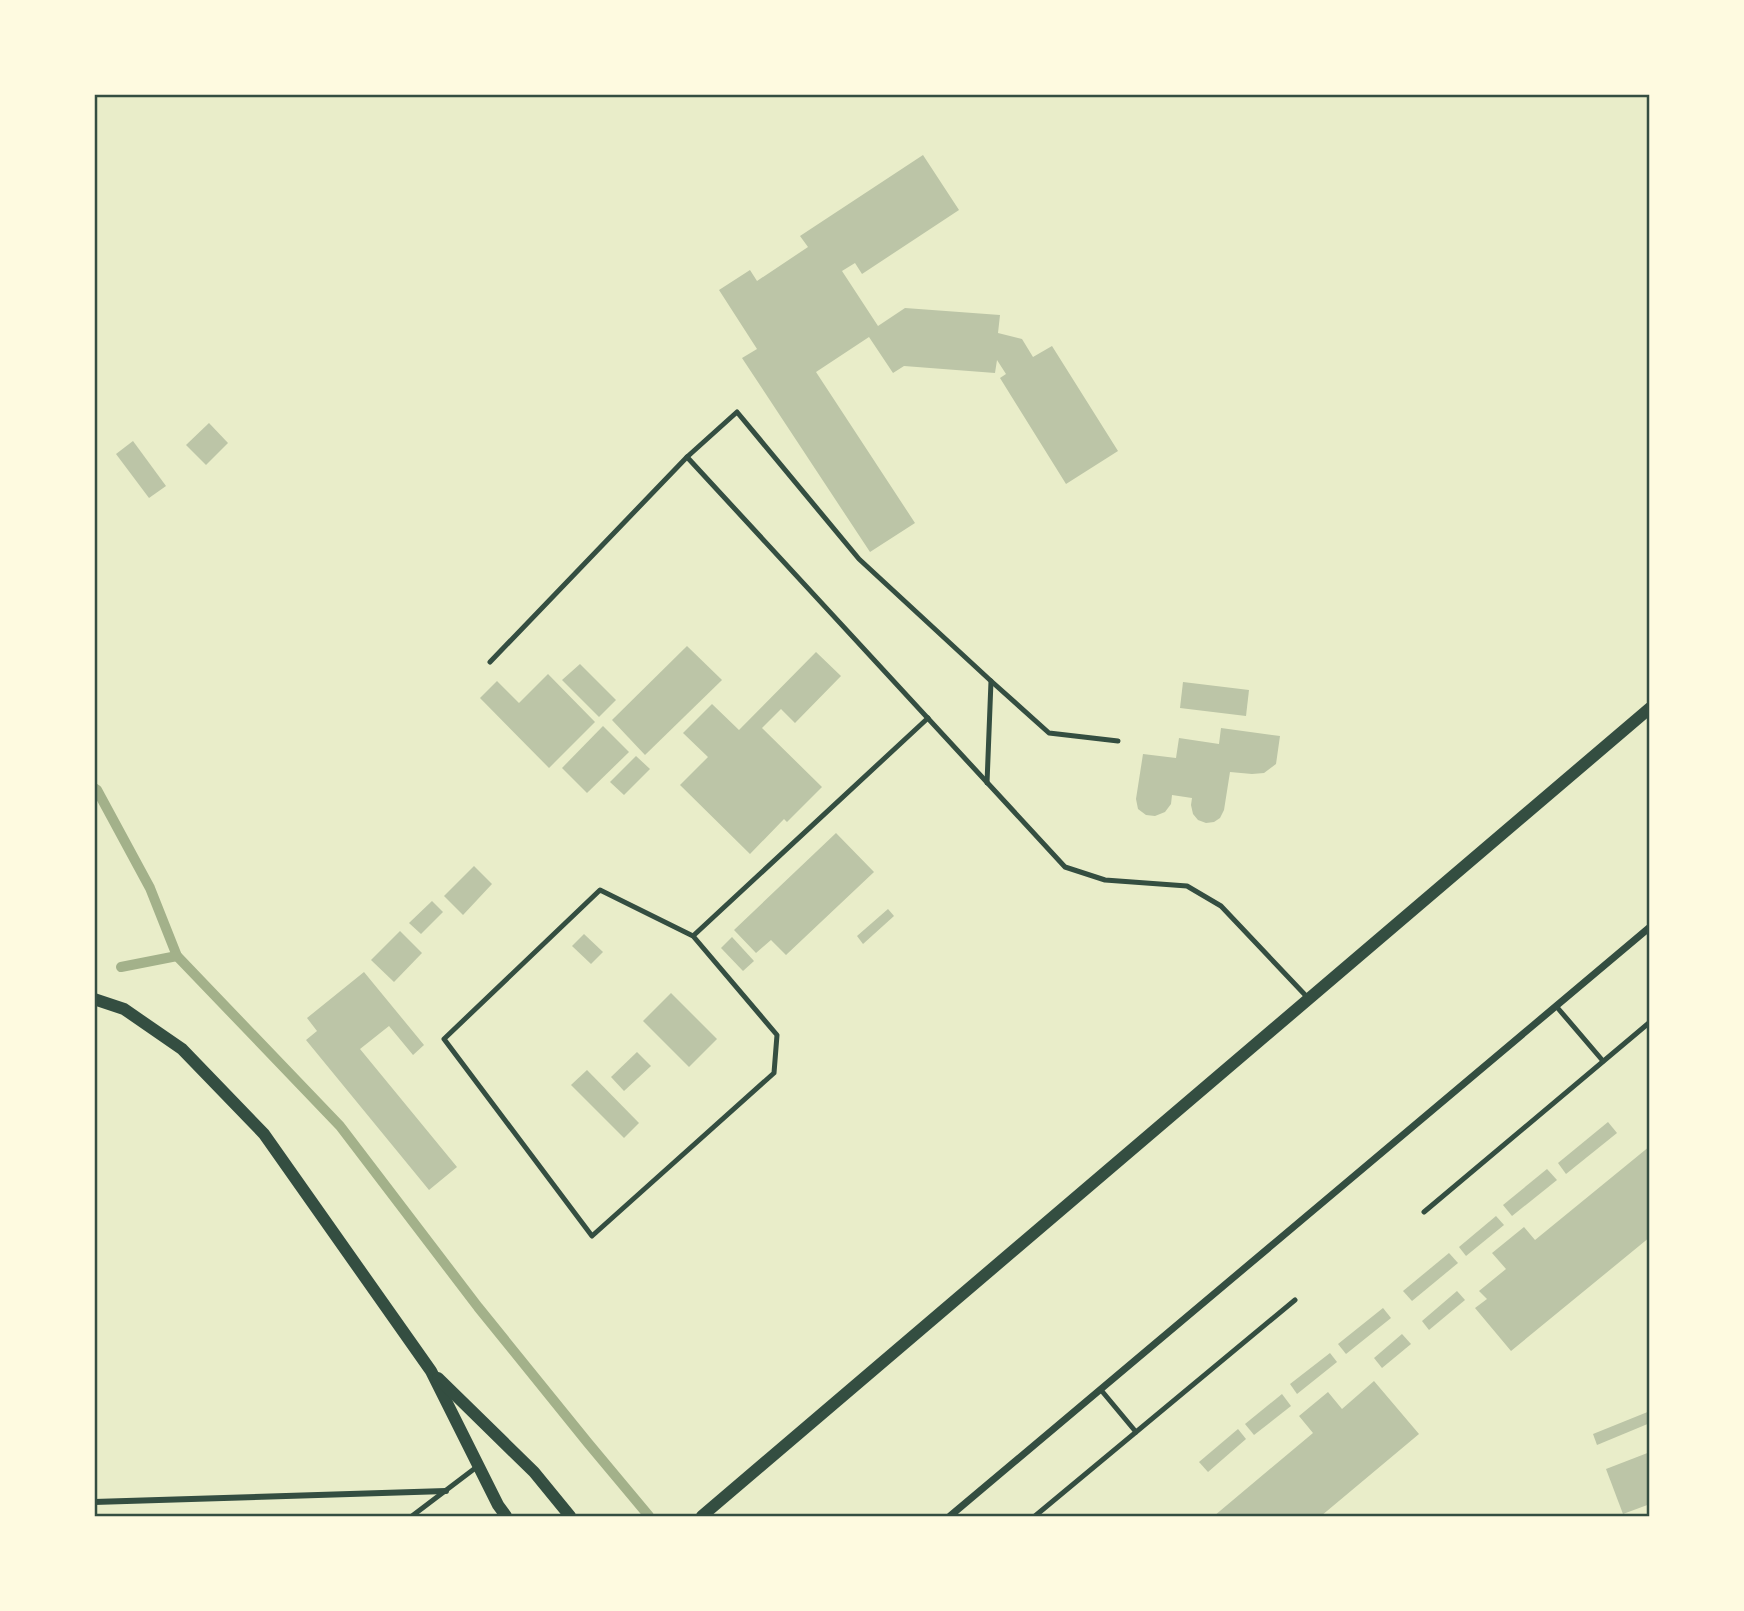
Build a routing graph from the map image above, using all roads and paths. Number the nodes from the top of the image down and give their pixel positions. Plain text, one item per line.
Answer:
1 (687, 457) junction
2 (490, 662) dead end
3 (991, 681) junction
4 (1650, 709) edge
5 (928, 718) junction
6 (1118, 741) dead end
7 (987, 783) junction
8 (1650, 927) edge
9 (693, 936) junction
10 (94, 999) edge
11 (1309, 999) junction
12 (1556, 1006) junction
13 (1650, 1022) edge
14 (1603, 1061) junction
15 (1424, 1212) dead end
16 (1295, 1300) dead end
17 (431, 1370) junction
18 (1101, 1390) junction
19 (1136, 1432) junction
20 (478, 1466) junction
21 (446, 1491) junction
22 (94, 1502) edge
23 (412, 1517) edge
24 (506, 1517) edge
25 (570, 1517) edge
26 (702, 1517) edge
27 (950, 1517) edge
28 (1035, 1517) edge

1 - 2 lane
1 - 3 lane
1 - 5 lane
3 - 6 lane
3 - 7 lane
4 - 11 street
5 - 7 lane
5 - 9 lane
7 - 11 lane
8 - 12 street
9 - 9 lane
10 - 17 street
11 - 26 street
12 - 14 lane
12 - 18 street
13 - 14 lane
14 - 15 lane
16 - 19 lane
17 - 20 street
17 - 25 street
18 - 19 lane
18 - 27 street
19 - 28 lane
20 - 21 lane
20 - 24 street
21 - 22 street
21 - 23 lane

